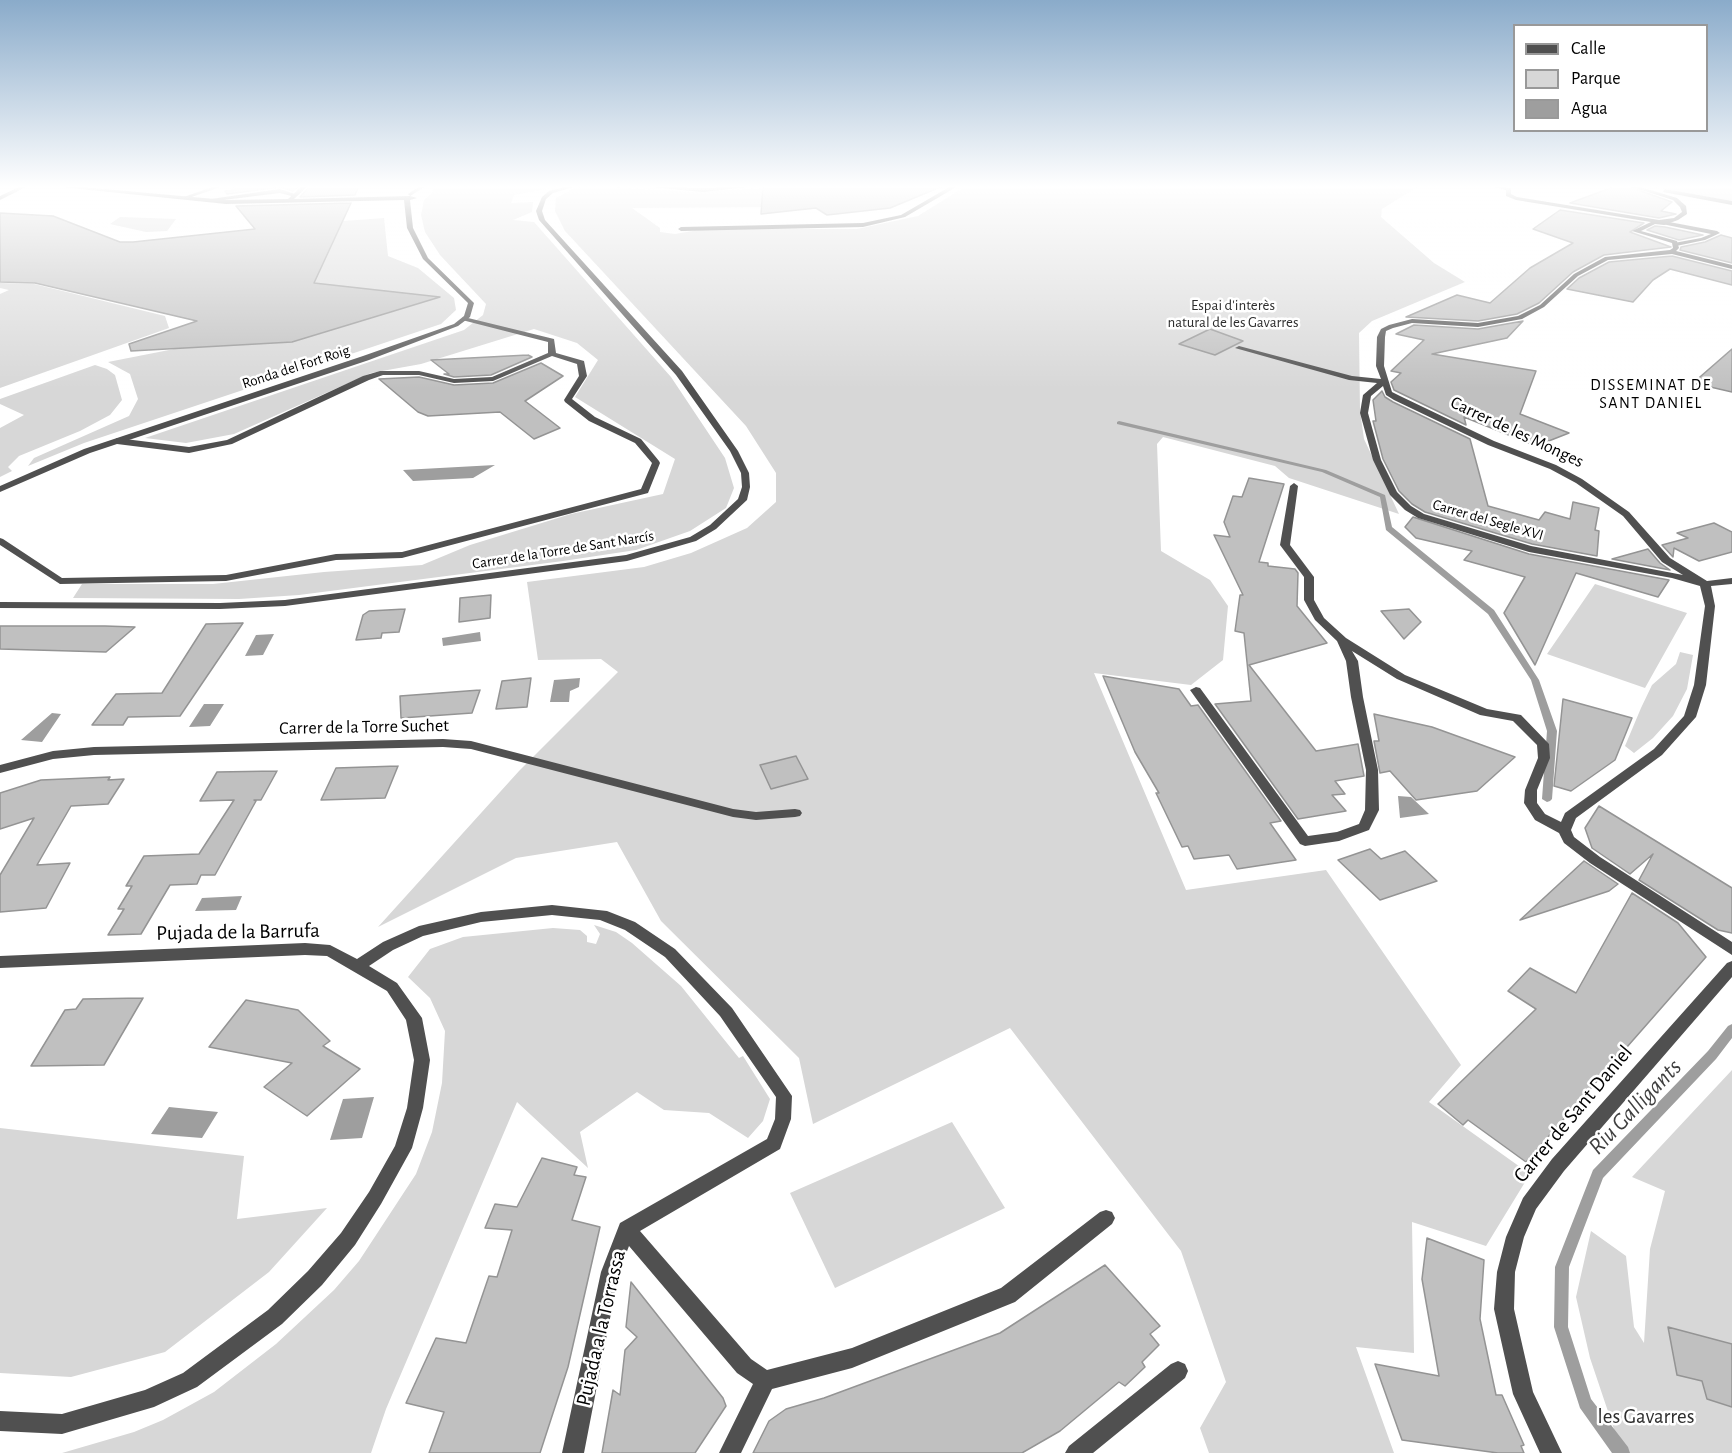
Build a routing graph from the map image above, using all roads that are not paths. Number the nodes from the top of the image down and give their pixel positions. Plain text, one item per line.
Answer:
1 (423, 254) edge
2 (572, 254) edge
3 (1649, 254) edge
4 (1679, 254) edge
5 (1732, 267) edge
6 (464, 319) junction
7 (1239, 348) dead end
8 (552, 354) junction
9 (1384, 382) junction
10 (117, 441) junction
11 (1294, 486) dead end
12 (0, 489) edge
13 (0, 542) edge
14 (1732, 581) edge
15 (1705, 584) junction
16 (0, 605) edge
17 (1342, 640) junction
18 (1196, 690) dead end
19 (0, 770) edge
20 (795, 813) dead end
21 (1564, 830) junction
22 (1732, 949) edge
23 (0, 962) edge
24 (358, 966) junction
25 (1732, 967) edge
26 (1106, 1218) dead end
27 (626, 1229) junction
28 (1178, 1371) dead end
29 (765, 1381) junction
30 (0, 1421) edge
31 (573, 1453) edge
32 (730, 1453) edge
33 (1076, 1453) edge
34 (1551, 1453) edge

1 - 6 street
2 - 16 street, Carrer de la Torre de Sant Narcís
3 - 9 street
4 - 5 street
6 - 8 street
6 - 10 street, Ronda del Fort Roig
7 - 9 street
8 - 10 street
8 - 13 street
9 - 15 street, Carrer de les Monges
9 - 15 street, Carrer del Segle XVI
10 - 12 street, Ronda del Fort Roig
11 - 17 street
14 - 15 street
15 - 21 street
17 - 18 street
17 - 21 street
19 - 20 street, Carrer de la Torre Suchet
21 - 22 street
23 - 24 street, Pujada de la Barrufa
24 - 27 street
24 - 30 street, Pujada de la Barrufa
25 - 34 street, Carrer de Sant Daniel
26 - 29 street
27 - 29 street, Pujada a la Torrassa
27 - 31 street, Pujada a la Torrassa
28 - 33 street
29 - 32 street

